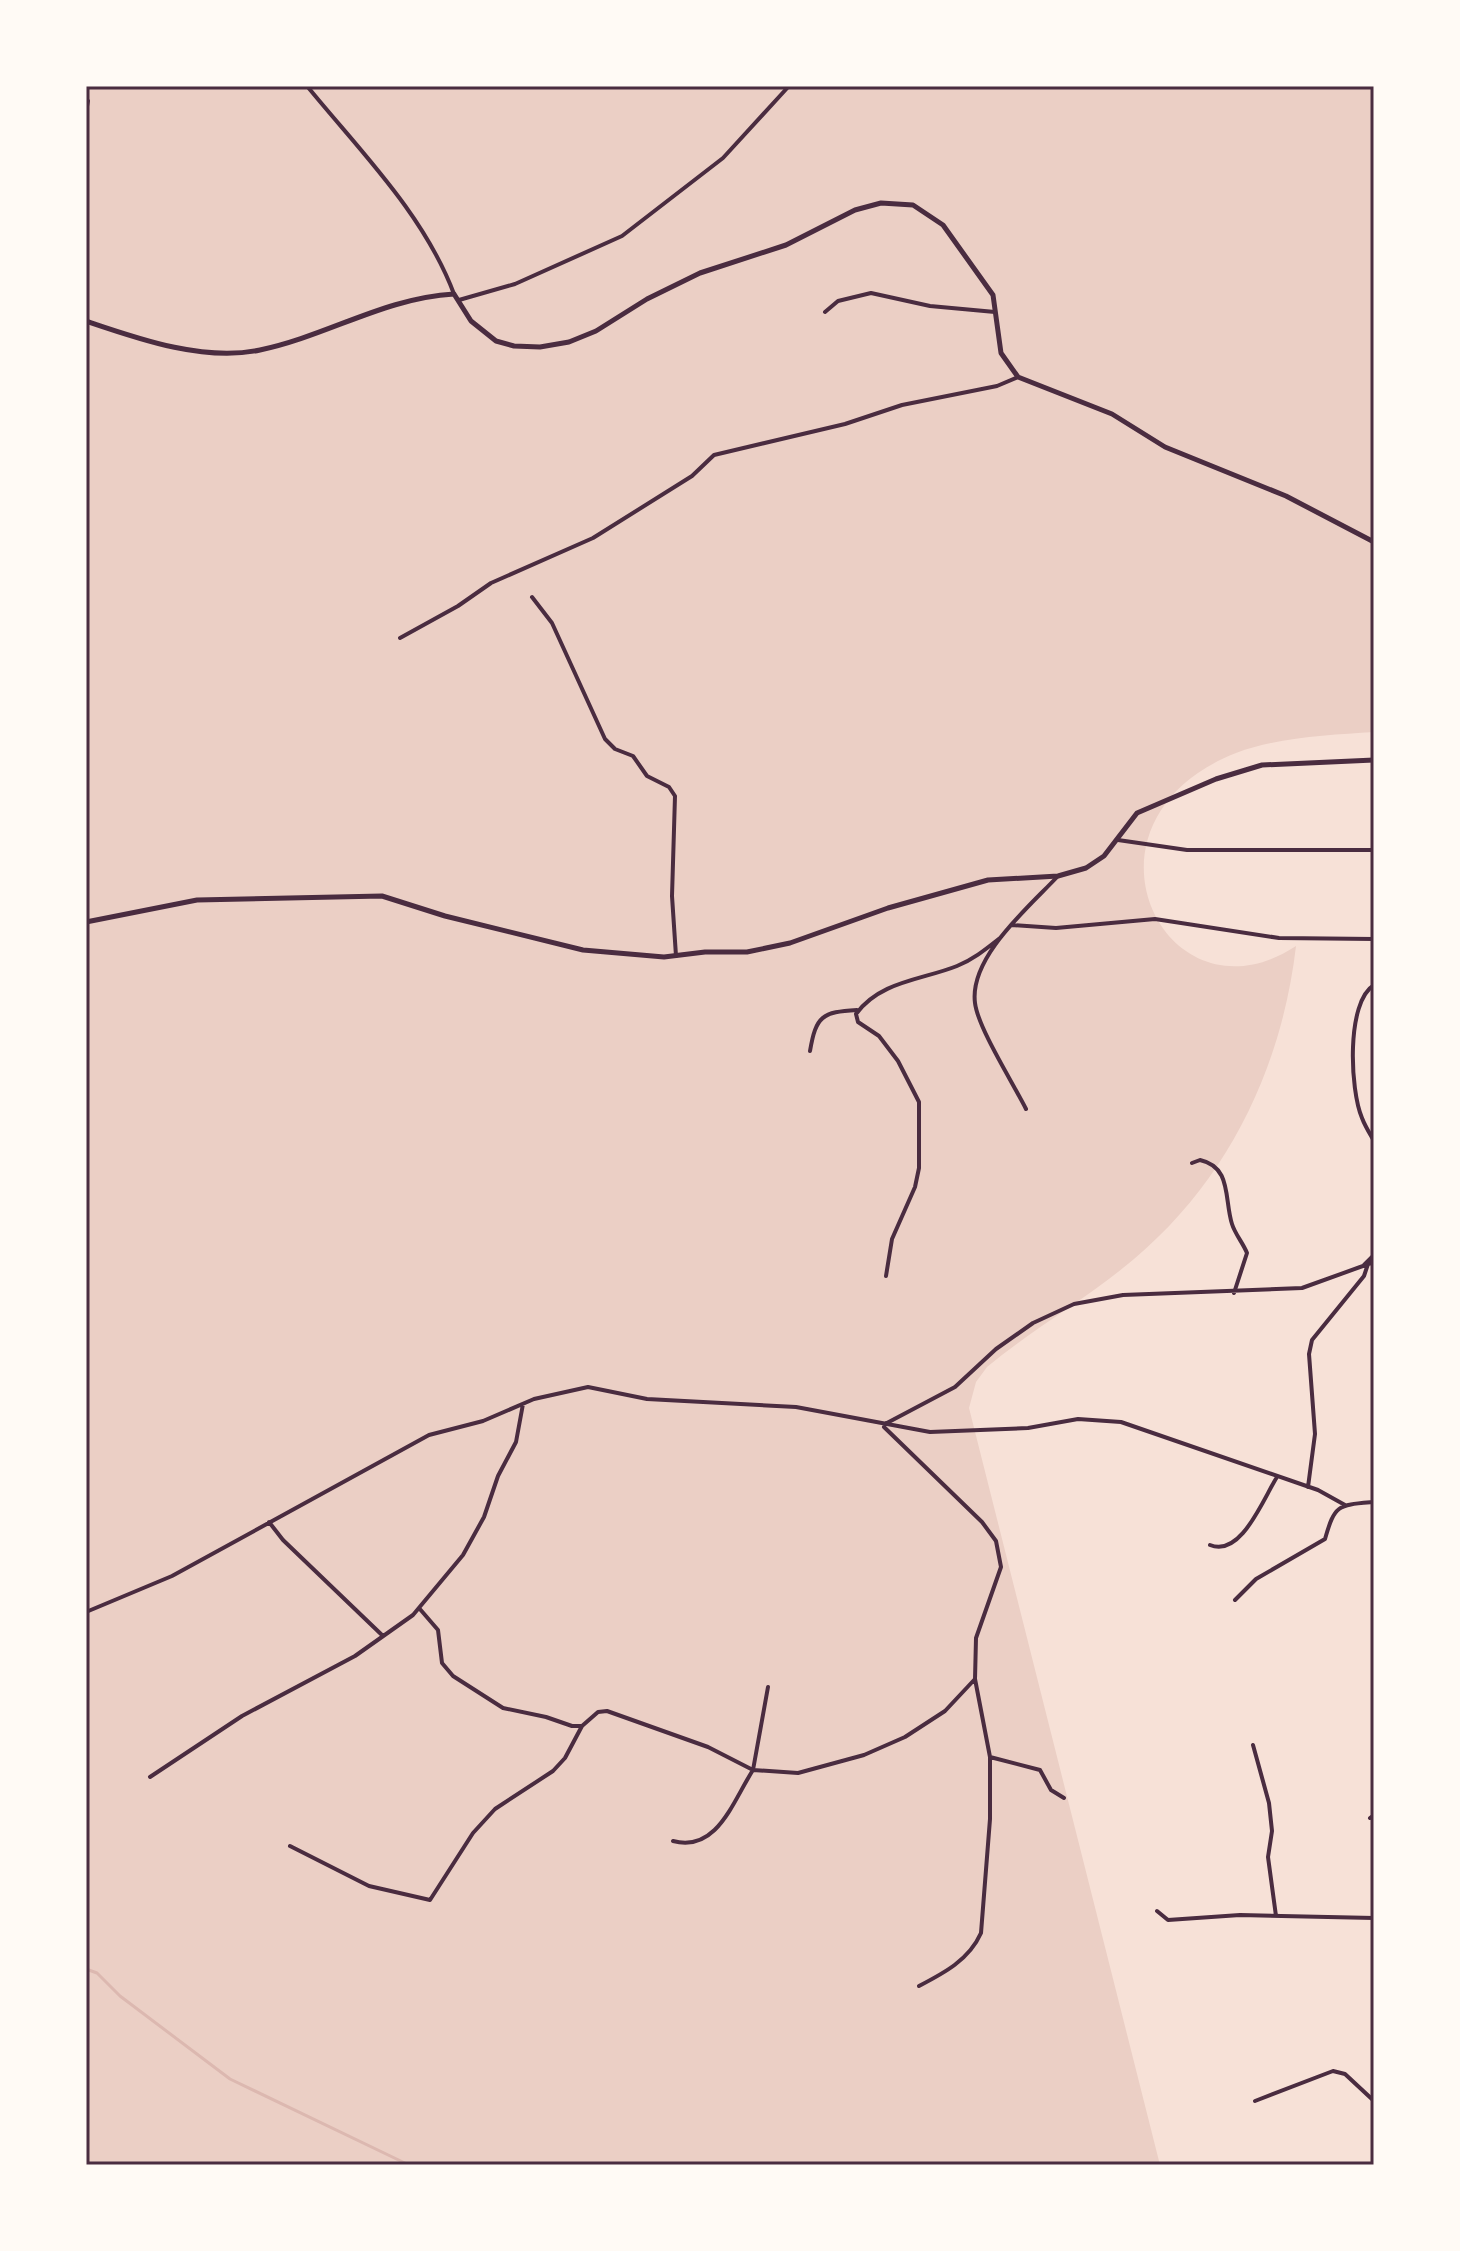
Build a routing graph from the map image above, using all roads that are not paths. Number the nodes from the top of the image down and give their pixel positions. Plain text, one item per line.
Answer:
1 (307, 86) edge
2 (789, 86) edge
3 (88, 101) dead end
4 (86, 112) edge
5 (456, 297) junction
6 (825, 312) dead end
7 (995, 312) junction
8 (86, 321) edge
9 (1018, 377) junction
10 (1374, 542) edge
11 (532, 597) dead end
12 (400, 638) dead end
13 (1374, 760) edge
14 (1118, 840) junction
15 (1374, 850) edge
16 (1058, 876) junction
17 (86, 922) edge
18 (1012, 925) junction
19 (1000, 938) junction
20 (1374, 939) edge
21 (676, 956) junction
22 (1374, 985) edge
23 (859, 1010) junction
24 (810, 1051) dead end
25 (1026, 1109) dead end
26 (1374, 1141) edge
27 (1192, 1163) dead end
28 (1374, 1255) edge
29 (1369, 1264) edge
30 (886, 1276) dead end
31 (1234, 1294) junction
32 (523, 1404) junction
33 (882, 1425) junction
34 (1278, 1476) junction
35 (1308, 1487) junction
36 (1374, 1502) edge
37 (1345, 1505) junction
38 (269, 1522) junction
39 (1210, 1545) dead end
40 (1235, 1600) dead end
41 (419, 1608) junction
42 (86, 1612) edge
43 (383, 1636) junction
44 (975, 1679) junction
45 (768, 1687) dead end
46 (582, 1726) junction
47 (1253, 1745) dead end
48 (990, 1757) junction
49 (753, 1770) junction
50 (150, 1777) dead end
51 (1064, 1798) dead end
52 (673, 1841) dead end
53 (290, 1846) dead end
54 (1157, 1911) dead end
55 (1276, 1916) junction
56 (1374, 1918) edge
57 (919, 1986) dead end
58 (1255, 2101) dead end
59 (1374, 2101) edge

1 - 5 street
2 - 5 street
3 - 4 street
5 - 7 street
5 - 8 street
6 - 7 street
7 - 9 street
9 - 10 street
9 - 12 street
11 - 21 street
13 - 14 street
14 - 15 street
14 - 16 street
16 - 18 street
16 - 21 street
17 - 21 street
18 - 19 street
18 - 20 street
19 - 23 street
19 - 25 street
22 - 26 street
23 - 24 street
23 - 30 street
27 - 31 street
28 - 29 street
29 - 31 street
29 - 35 street
31 - 33 street
32 - 33 street
32 - 38 street
32 - 41 street
33 - 34 street
33 - 44 street
34 - 35 street
34 - 39 street
35 - 37 street
36 - 37 street
37 - 40 street
38 - 42 street
38 - 43 street
41 - 43 street
41 - 46 street
43 - 50 street
44 - 48 street
44 - 49 street
45 - 49 street
46 - 49 street
46 - 53 street
47 - 55 street
48 - 51 street
48 - 57 street
49 - 52 street
54 - 55 street
55 - 56 street
58 - 59 street

